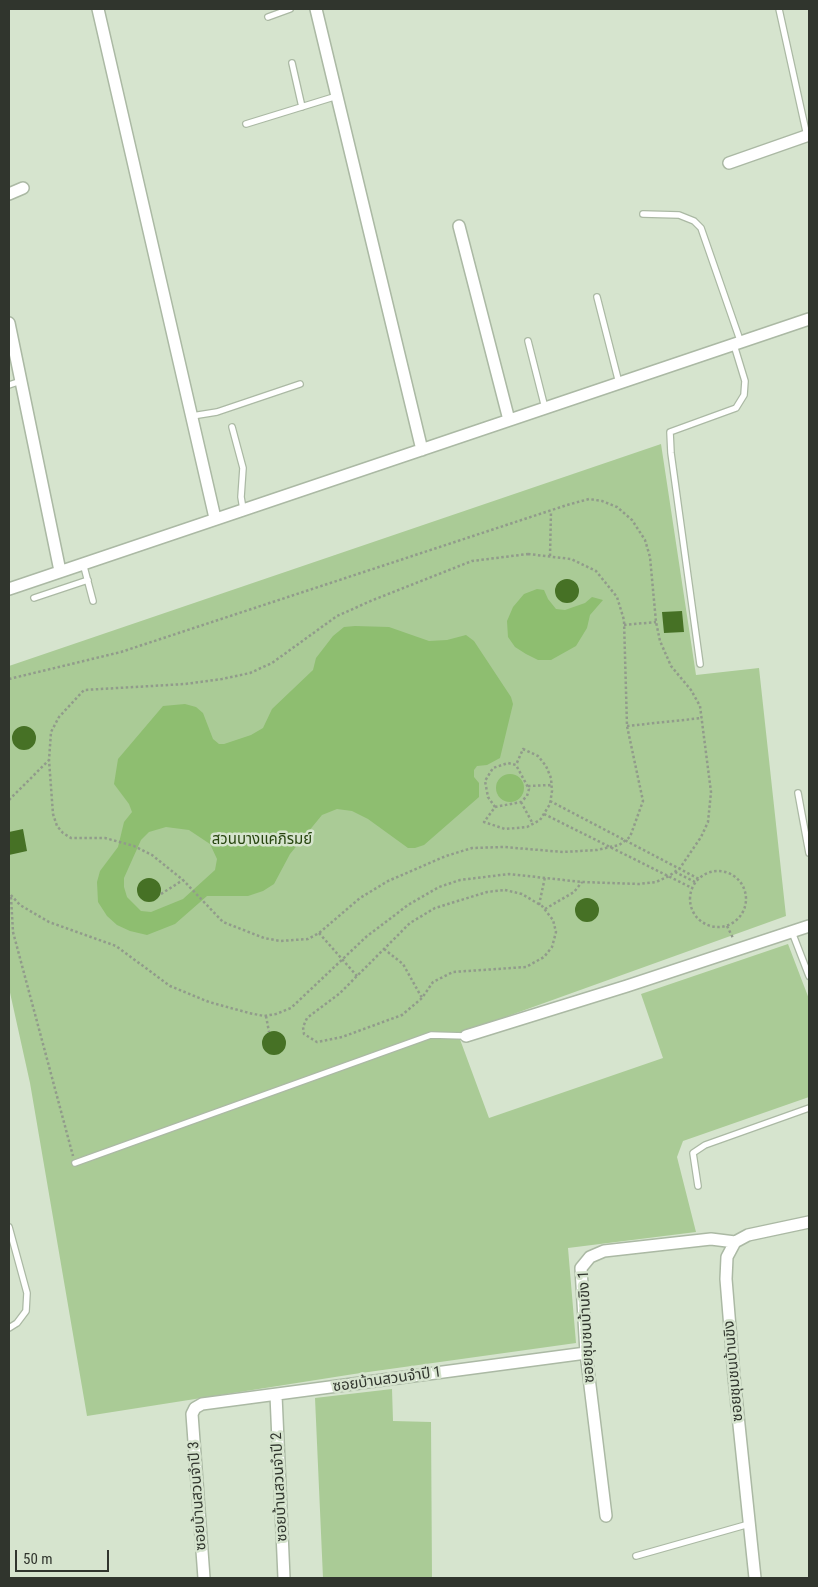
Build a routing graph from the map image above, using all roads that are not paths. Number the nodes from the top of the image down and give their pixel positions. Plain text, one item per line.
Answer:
1 (98, 9) edge
2 (290, 9) edge
3 (316, 9) edge
4 (779, 9) edge
5 (268, 17) dead end
6 (292, 62) dead end
7 (337, 96) junction
8 (302, 107) junction
9 (246, 124) dead end
10 (808, 136) edge
11 (730, 163) dead end
12 (23, 188) dead end
13 (9, 194) edge
14 (642, 214) dead end
15 (459, 226) dead end
16 (597, 297) dead end
17 (809, 319) edge
18 (9, 323) edge
19 (528, 341) dead end
20 (738, 344) junction
21 (21, 381) junction
22 (619, 383) junction
23 (300, 384) dead end
24 (9, 385) edge
25 (544, 408) junction
26 (192, 416) junction
27 (509, 420) junction
28 (232, 427) dead end
29 (422, 450) junction
30 (243, 509) junction
31 (216, 518) junction
32 (83, 563) junction
33 (60, 571) junction
34 (88, 580) junction
35 (9, 589) edge
36 (34, 598) dead end
37 (93, 601) dead end
38 (700, 664) dead end
39 (798, 793) dead end
40 (809, 853) edge
41 (809, 926) edge
42 (792, 932) junction
43 (809, 976) edge
44 (466, 1036) joint
45 (809, 1108) edge
46 (75, 1163) road end
47 (698, 1186) dead end
48 (809, 1222) edge
49 (9, 1227) edge
50 (735, 1242) junction
51 (9, 1328) edge
52 (586, 1353) junction
53 (276, 1395) junction
54 (192, 1414) joint
55 (606, 1516) dead end
56 (749, 1524) junction
57 (636, 1556) dead end
58 (204, 1578) edge
59 (284, 1578) edge
60 (755, 1578) edge

1 - 26 street
2 - 5 lane
3 - 7 street
4 - 10 lane
6 - 8 lane
7 - 8 lane
7 - 29 street
8 - 9 lane
10 - 11 street
12 - 13 street
14 - 20 lane
15 - 27 street
16 - 22 lane
17 - 20 street
18 - 21 street
19 - 25 lane
20 - 22 street
20 - 38 lane
21 - 24 lane
21 - 33 street
22 - 25 street
23 - 26 lane
25 - 27 street
26 - 31 street
27 - 29 street
28 - 30 lane
29 - 30 street
30 - 31 street
31 - 32 street
32 - 33 street
32 - 34 lane
33 - 35 street
34 - 36 lane
34 - 37 lane
39 - 40 lane
41 - 42 street
42 - 43 lane
42 - 44 street
44 - 46 lane
45 - 47 lane
48 - 50 street
49 - 51 lane
50 - 52 street, ซอยชุมชนบ้านขิง 1
50 - 56 street, ซอยชุมชนบ้านขิง
52 - 53 street, ซอยบ้านสวนจำปี 1
52 - 55 street, ซอยชุมชนบ้านขิง 1
53 - 54 street, ซอยบ้านสวนจำปี 1
53 - 59 street, ซอยบ้านสวนจำปี 2
54 - 58 street, ซอยบ้านสวนจำปี 3
56 - 57 lane
56 - 60 street, ซอยชุมชนบ้านขิง

